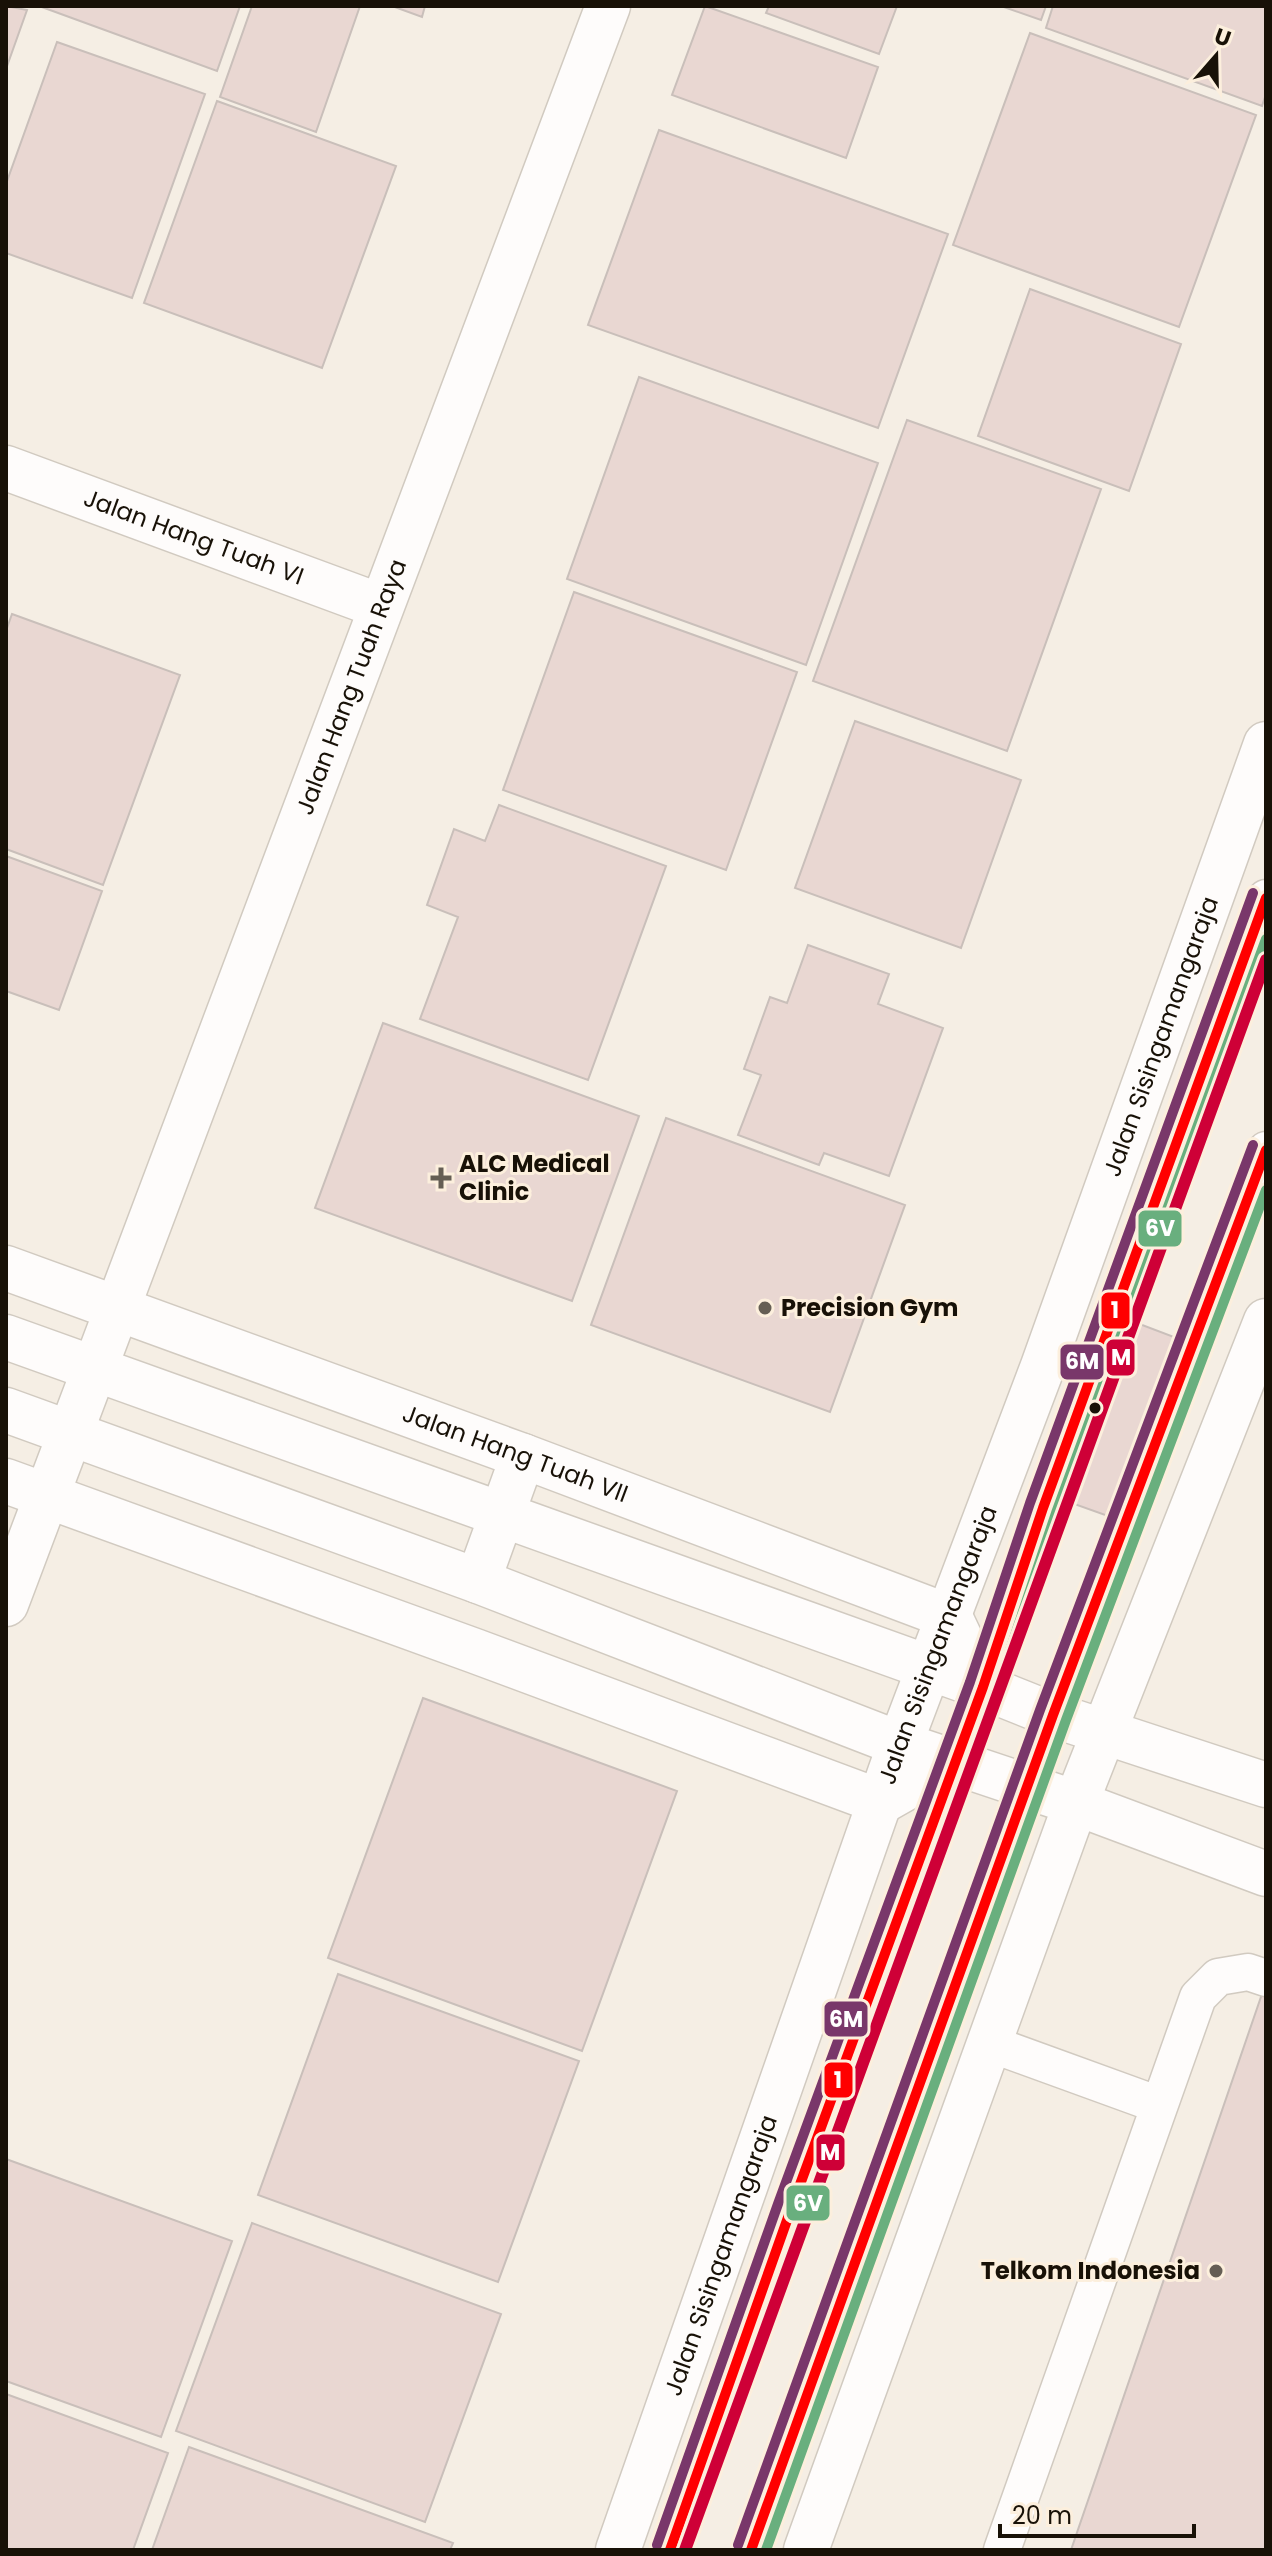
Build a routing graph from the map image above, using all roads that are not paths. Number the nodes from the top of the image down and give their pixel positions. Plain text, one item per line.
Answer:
1 (608, 6) edge
2 (6, 468) edge
3 (380, 606) junction
4 (1266, 744) edge
5 (1266, 898) edge
6 (1266, 1150) edge
7 (6, 1268) edge
8 (119, 1307) junction
9 (1266, 1321) edge
10 (6, 1337) edge
11 (96, 1370) junction
12 (6, 1410) edge
13 (70, 1433) junction
14 (523, 1456) junction
15 (6, 1481) edge
16 (48, 1496) junction
17 (500, 1516) junction
18 (488, 1585) junction
19 (6, 1604) edge
20 (950, 1617) junction
21 (475, 1651) junction
22 (929, 1668) junction
23 (983, 1687) junction
24 (1053, 1715) junction
25 (1106, 1732) junction
26 (900, 1744) junction
27 (955, 1760) junction
28 (1266, 1785) edge
29 (1026, 1786) junction
30 (881, 1802) junction
31 (1076, 1803) junction
32 (1266, 1874) edge
33 (1266, 1978) edge
34 (991, 2044) junction
35 (1159, 2105) junction
36 (618, 2550) edge
37 (670, 2550) edge
38 (751, 2550) edge
39 (806, 2550) edge
40 (1002, 2550) edge

1 - 3 street, Jalan Hang Tuah Raya
2 - 3 street, Jalan Hang Tuah VI
3 - 8 street, Jalan Hang Tuah Raya
4 - 20 street, Jalan Sisingamangaraja
5 - 23 lane
6 - 24 lane
7 - 8 street, Jalan Hang Tuah VII
8 - 11 street, Jalan Hang Tuah Raya
8 - 14 street, Jalan Hang Tuah VII
9 - 25 street
10 - 11 street
11 - 13 street, Jalan Hang Tuah Raya
11 - 17 street
12 - 13 street
13 - 16 street, Jalan Hang Tuah Raya
13 - 18 street
14 - 17 street
14 - 20 street, Jalan Hang Tuah VII
15 - 16 street
16 - 19 street, Jalan Hang Tuah Raya
16 - 21 street
17 - 18 street
17 - 22 street
18 - 21 street
18 - 26 street
20 - 22 street, Jalan Sisingamangaraja
20 - 23 street
21 - 30 street
22 - 23 street
22 - 26 street, Jalan Sisingamangaraja
23 - 24 street
23 - 27 lane
24 - 25 street
24 - 29 lane
25 - 28 street
25 - 31 street
26 - 27 street
26 - 30 street, Jalan Sisingamangaraja
27 - 29 street
27 - 30 street
27 - 37 lane
29 - 31 street
29 - 38 lane
30 - 36 street, Jalan Sisingamangaraja
31 - 32 street
31 - 34 street
33 - 35 lane
34 - 35 lane
34 - 39 street
35 - 40 lane

